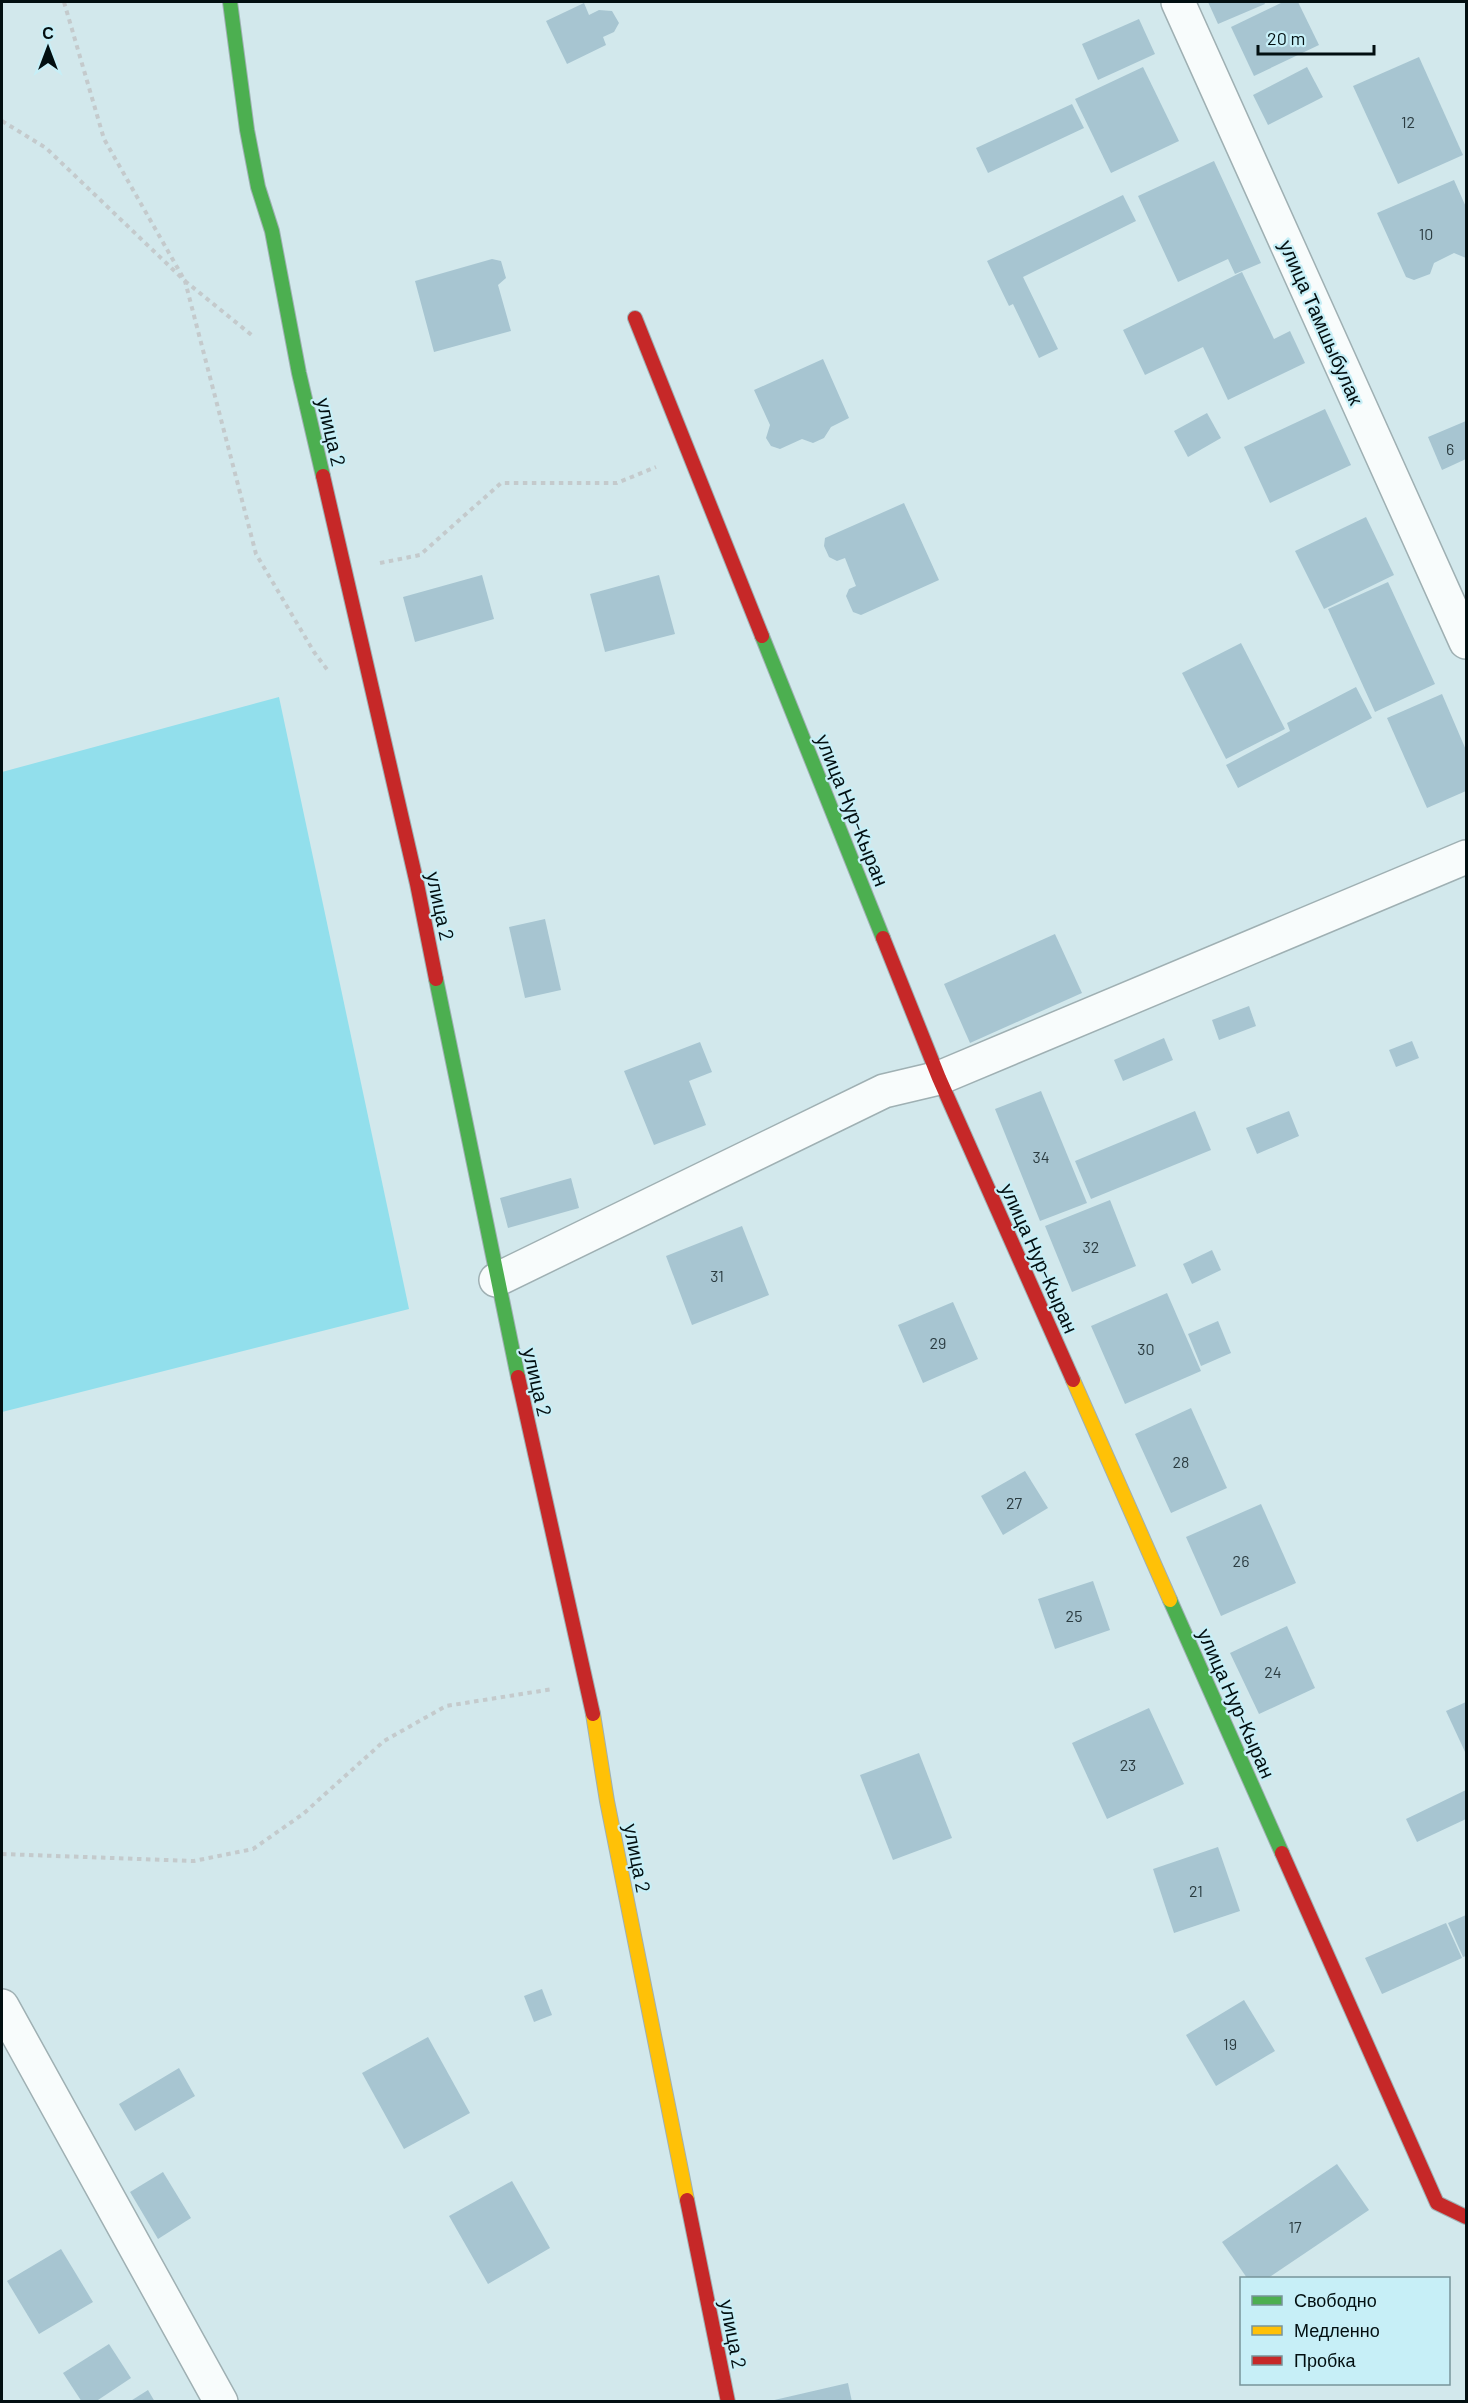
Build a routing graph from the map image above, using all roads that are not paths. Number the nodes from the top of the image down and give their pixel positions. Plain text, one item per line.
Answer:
1 (230, 2) edge
2 (1178, 2) edge
3 (635, 318) dead end
4 (1467, 642) edge
5 (1467, 857) edge
6 (939, 1078) junction
7 (496, 1280) junction
8 (2, 2006) edge
9 (1467, 2217) edge
10 (221, 2402) edge
11 (728, 2402) edge

1 - 7 street, улица 2
2 - 4 street, улица Тамшыбулак
3 - 6 street, улица Нур-Кыран
5 - 6 street
6 - 7 street
6 - 9 street, улица Нур-Кыран
7 - 11 street, улица 2
8 - 10 street

